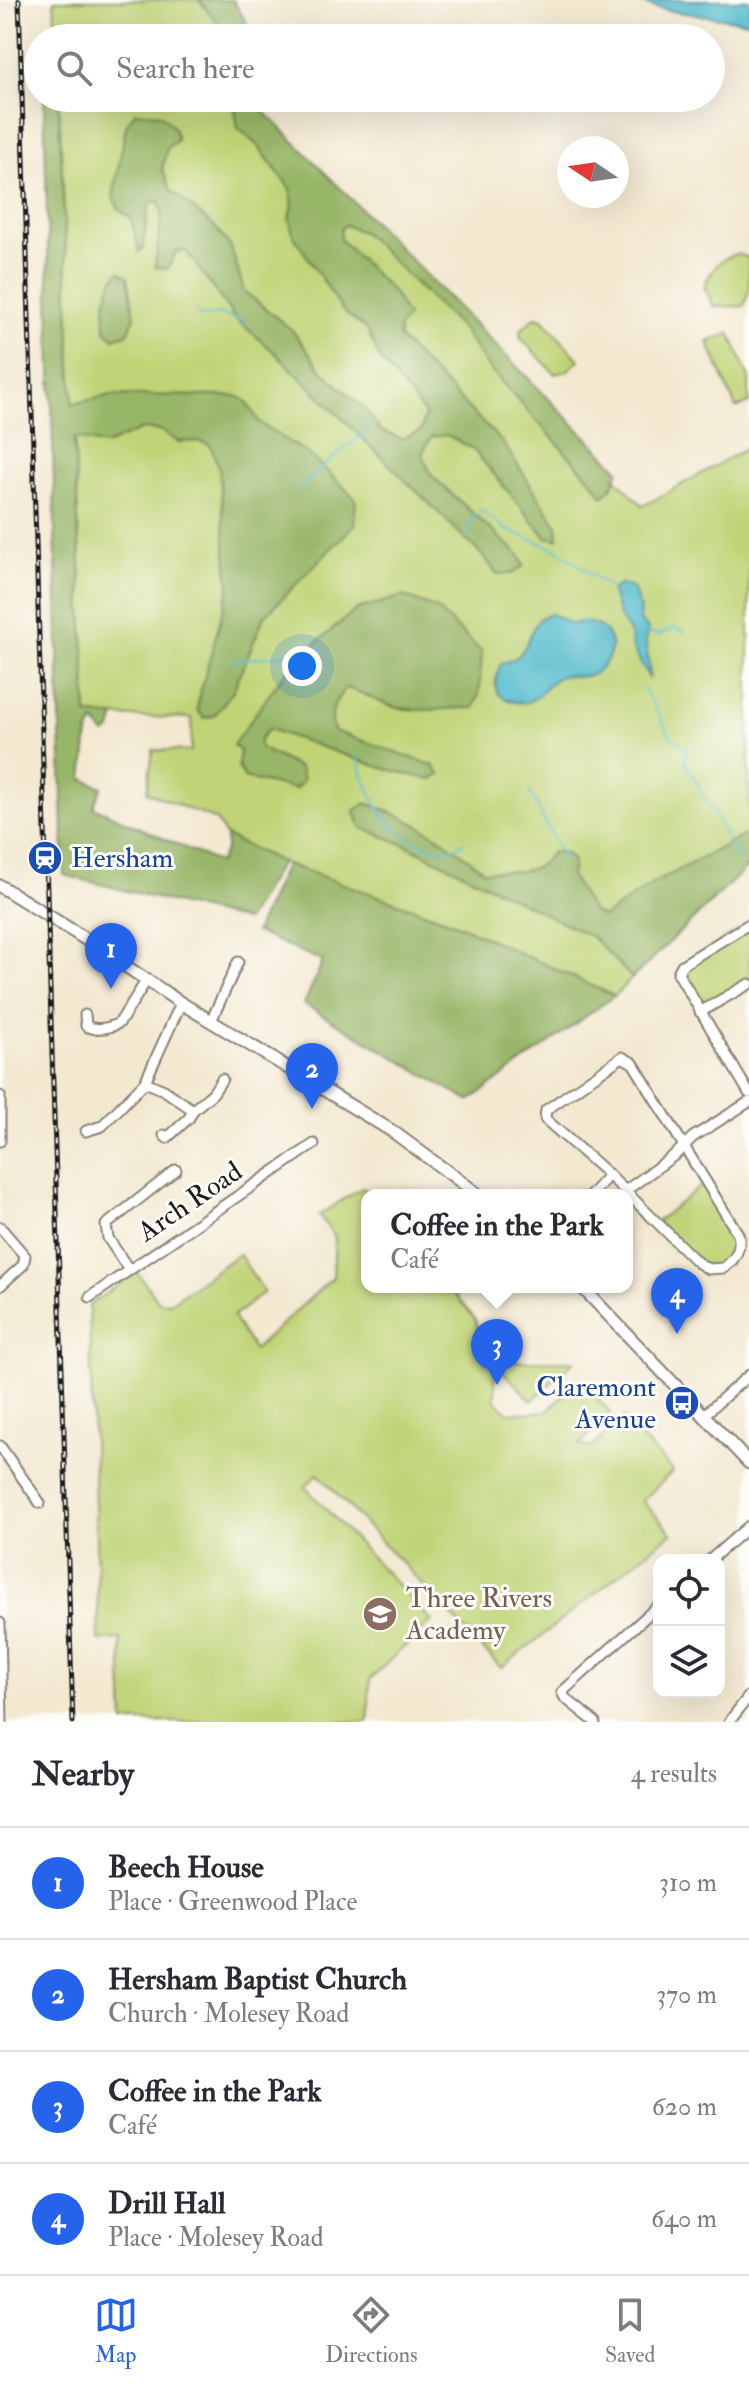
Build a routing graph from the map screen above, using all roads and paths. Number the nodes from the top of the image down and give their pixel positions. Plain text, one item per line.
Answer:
1 (0, 886) edge
2 (749, 924) edge
3 (238, 962) dead end
4 (146, 981) junction
5 (749, 984) edge
6 (181, 1003) junction
7 (700, 1012) junction
8 (85, 1015) dead end
9 (211, 1021) junction
10 (222, 1079) dead end
11 (145, 1082) junction
12 (749, 1093) edge
13 (0, 1096) edge
14 (749, 1102) edge
15 (193, 1110) junction
16 (0, 1112) edge
17 (86, 1130) dead end
18 (164, 1135) dead end
19 (0, 1141) edge
20 (314, 1144) dead end
21 (684, 1146) junction
22 (176, 1170) dead end
23 (609, 1175) junction
24 (471, 1189) edge
25 (596, 1189) edge
26 (623, 1189) edge
27 (628, 1189) edge
28 (633, 1199) edge
29 (0, 1227) edge
30 (129, 1270) junction
31 (1, 1289) edge
32 (588, 1293) edge
33 (90, 1297) dead end
34 (749, 1375) edge
35 (704, 1415) junction
36 (0, 1447) edge
37 (749, 1463) edge
38 (40, 1503) dead end
39 (749, 1526) edge
40 (717, 1554) edge
41 (653, 1610) edge
42 (0, 1623) edge
43 (1, 1667) edge
44 (749, 1696) edge
45 (582, 1719) edge
46 (2, 1722) edge
47 (595, 1722) edge
48 (729, 1722) edge

1 - 4 street
2 - 7 street
3 - 9 street
4 - 6 street
4 - 8 street
5 - 7 street
6 - 9 street
6 - 11 street
7 - 12 street
9 - 24 street
10 - 15 street
11 - 15 street
11 - 17 street
13 - 16 street
14 - 21 street
15 - 18 street
16 - 19 street
20 - 30 street, Arch Road
21 - 23 street
21 - 27 street
21 - 28 street
22 - 30 street
23 - 25 street
23 - 26 street
29 - 31 street
30 - 33 street, Arch Road
32 - 35 street
34 - 35 street
35 - 37 street
36 - 38 street
39 - 40 street
41 - 45 street
42 - 43 street
43 - 46 street
44 - 48 street
45 - 47 street

